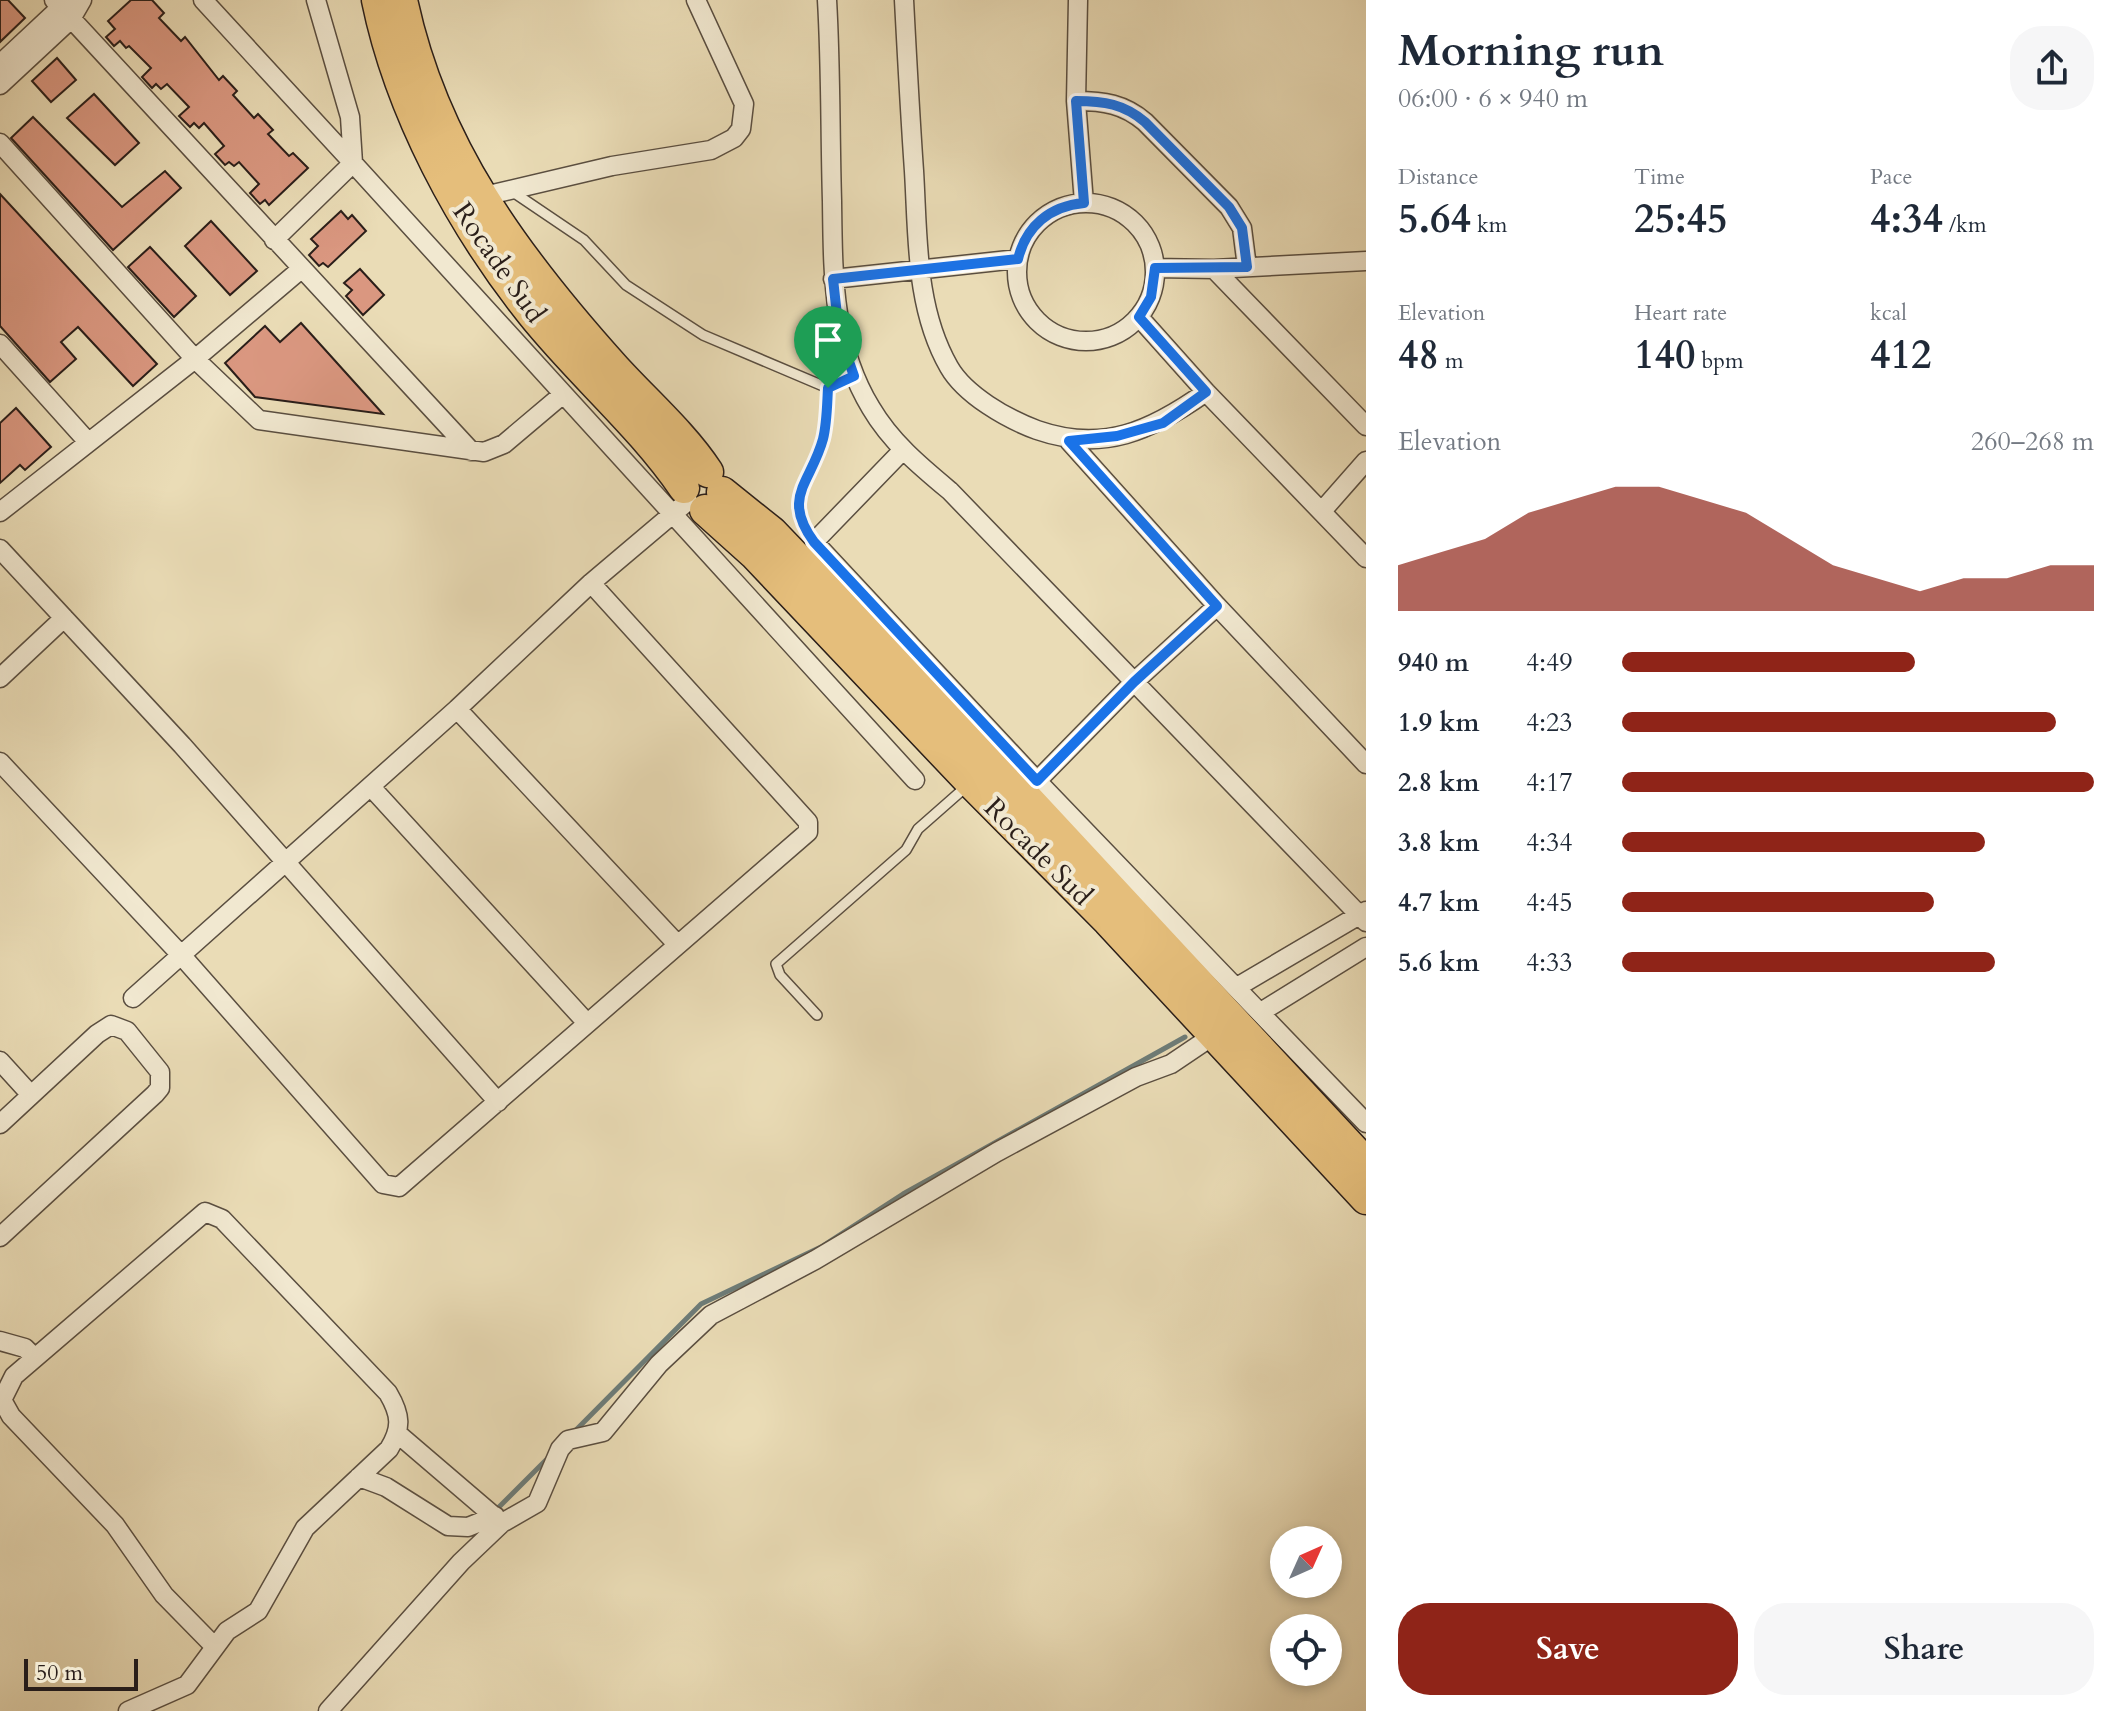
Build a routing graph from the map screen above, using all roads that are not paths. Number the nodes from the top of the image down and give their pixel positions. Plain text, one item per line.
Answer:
1 (81, 0) edge
2 (203, 0) edge
3 (316, 0) edge
4 (377, 0) edge
5 (402, 0) edge
6 (696, 0) edge
7 (827, 0) edge
8 (904, 0) edge
9 (1078, 0) edge
10 (62, 9) edge
11 (0, 64) edge
12 (0, 85) edge
13 (1076, 101) junction
14 (0, 143) edge
15 (353, 163) junction
16 (493, 192) junction
17 (1084, 203) junction
18 (274, 240) junction
19 (1018, 259) junction
20 (1366, 261) edge
21 (1247, 267) junction
22 (1155, 268) junction
23 (1214, 269) junction
24 (300, 270) junction
25 (920, 272) junction
26 (833, 279) junction
27 (1139, 317) junction
28 (0, 344) edge
29 (195, 359) junction
30 (854, 376) junction
31 (828, 388) junction
32 (1206, 392) junction
33 (562, 395) junction
34 (1366, 426) edge
35 (1069, 441) junction
36 (88, 442) junction
37 (903, 450) junction
38 (471, 451) junction
39 (1366, 461) edge
40 (696, 496) junction
41 (1322, 511) junction
42 (0, 512) edge
43 (814, 542) junction
44 (0, 549) edge
45 (1366, 558) edge
46 (591, 583) junction
47 (1217, 606) junction
48 (64, 618) junction
49 (0, 678) edge
50 (1134, 682) junction
51 (457, 709) junction
52 (0, 762) edge
53 (1366, 764) edge
54 (915, 780) dead end
55 (1037, 781) junction
56 (971, 783) junction
57 (371, 787) junction
58 (285, 861) junction
59 (1364, 916) edge
60 (677, 944) junction
61 (1366, 947) edge
62 (182, 956) junction
63 (1237, 987) junction
64 (133, 998) dead end
65 (1261, 1012) junction
66 (817, 1015) dead end
67 (587, 1023) junction
68 (1214, 1035) junction
69 (0, 1061) edge
70 (31, 1095) junction
71 (498, 1102) junction
72 (1366, 1123) edge
73 (0, 1124) edge
74 (1366, 1163) edge
75 (1366, 1199) edge
76 (0, 1237) edge
77 (0, 1341) edge
78 (35, 1358) junction
79 (398, 1434) junction
80 (359, 1477) junction
81 (499, 1520) junction
82 (215, 1647) junction
83 (128, 1711) edge
84 (328, 1711) edge

1 - 10 street
2 - 15 street
3 - 15 street
4 - 40 highway, Rocade Sud
5 - 16 highway, Rocade Sud
6 - 16 street
7 - 26 street
8 - 25 street
9 - 13 street
10 - 11 street
10 - 12 street
10 - 18 street
13 - 17 street
13 - 21 street
14 - 29 street
15 - 18 street
15 - 33 street
16 - 31 lane
16 - 40 highway, Rocade Sud
17 - 19 street
17 - 22 street
18 - 24 street
19 - 25 street
19 - 27 street
20 - 21 street
21 - 23 street
22 - 23 street
22 - 27 street
23 - 34 street
24 - 29 street
24 - 38 street
25 - 26 street
25 - 35 street
26 - 30 street
27 - 32 street
28 - 36 street
29 - 36 street
29 - 38 street
30 - 31 lane
30 - 37 street
31 - 43 lane
32 - 35 street
32 - 41 street
33 - 38 street
33 - 40 street
35 - 47 street
36 - 42 street
37 - 43 street
37 - 50 street
39 - 41 street
40 - 46 street
40 - 54 street
40 - 56 highway, Rocade Sud
40 - 74 highway, Rocade Sud
41 - 45 street
43 - 55 street
44 - 48 street
46 - 51 street
46 - 60 street
47 - 50 street
47 - 53 street
48 - 49 street
48 - 58 street
50 - 55 street
50 - 59 street
51 - 57 street
51 - 60 street
52 - 62 street
55 - 63 street
56 - 66 lane
56 - 68 highway, Rocade Sud
57 - 58 street
57 - 67 street
58 - 62 street
58 - 71 street
59 - 63 street
60 - 67 street
61 - 65 street
62 - 64 street
62 - 71 street
63 - 65 street
65 - 72 street
67 - 71 street
68 - 75 highway, Rocade Sud
68 - 81 street
69 - 70 street
70 - 73 street
70 - 76 street
77 - 78 street
78 - 79 street
78 - 82 street
79 - 80 street
79 - 81 street
80 - 81 street
80 - 82 street
81 - 84 street
82 - 83 street

